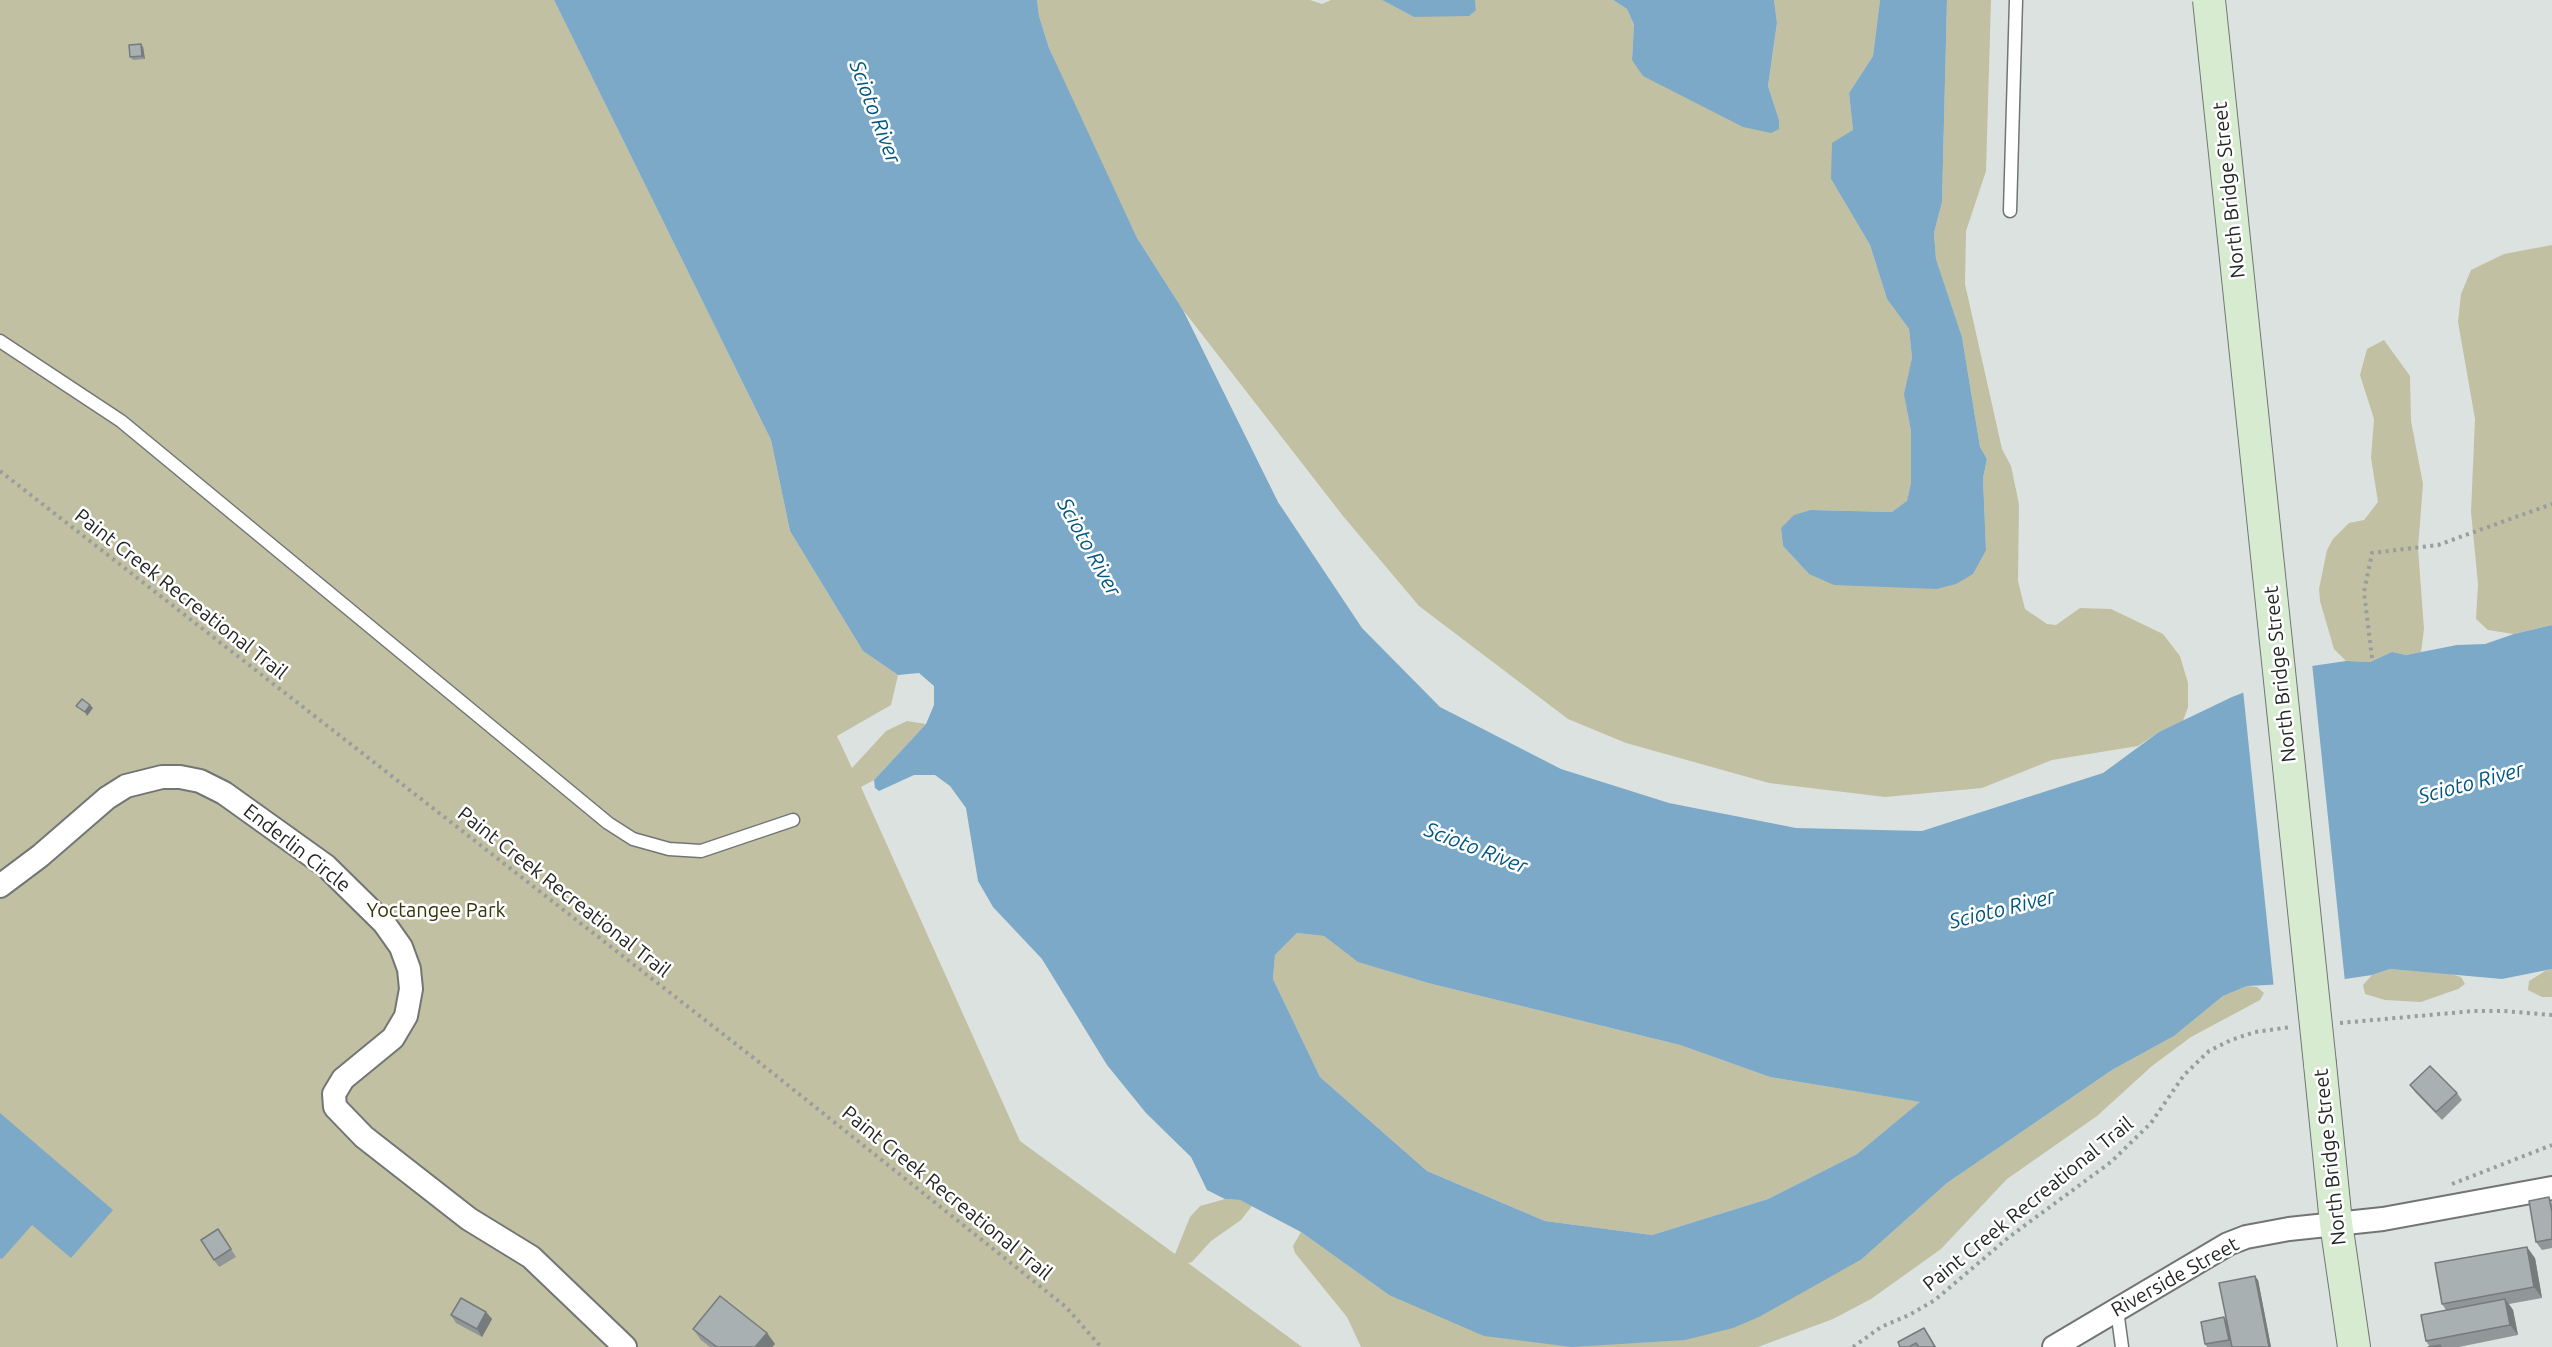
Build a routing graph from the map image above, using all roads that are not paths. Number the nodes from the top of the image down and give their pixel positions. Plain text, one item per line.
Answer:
1 (2016, 0) edge
2 (2209, 0) edge
3 (2010, 211) dead end
4 (0, 341) edge
5 (793, 820) dead end
6 (0, 886) edge
7 (2552, 1188) edge
8 (2336, 1223) junction
9 (2117, 1310) junction
10 (625, 1347) edge
11 (2054, 1347) edge
12 (2122, 1347) edge
13 (2354, 1347) edge

1 - 3 lane
2 - 8 main road, North Bridge Street, bridge
4 - 5 lane
6 - 10 street, Enderlin Circle
7 - 8 street, Riverside Street
8 - 9 street, Riverside Street
8 - 13 main road, North Bridge Street
9 - 11 street, Riverside Street
9 - 12 lane

